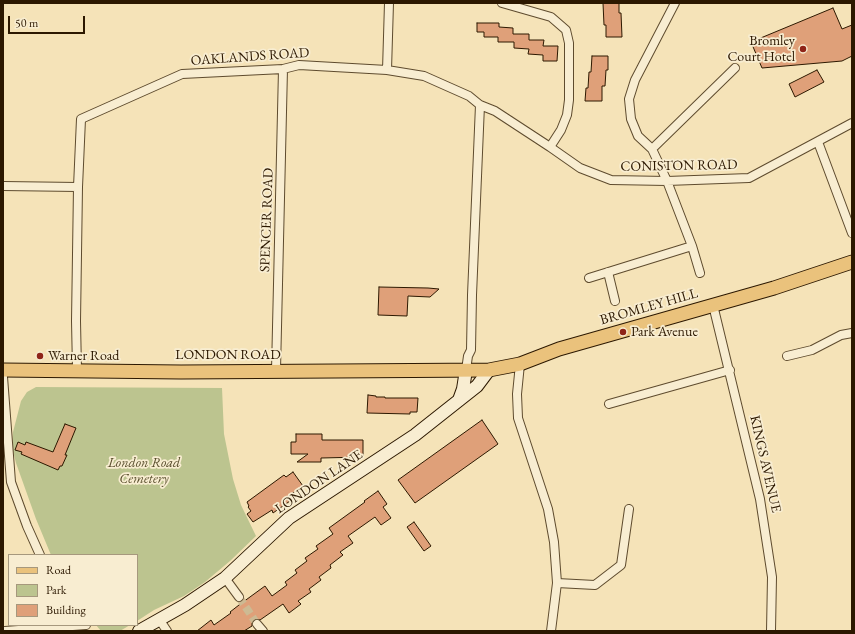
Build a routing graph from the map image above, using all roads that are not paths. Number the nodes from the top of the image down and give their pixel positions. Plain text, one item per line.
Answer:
1 (389, 3) edge
2 (502, 3) edge
3 (675, 3) edge
4 (735, 68) dead end
5 (283, 69) junction
6 (387, 70) junction
7 (480, 105) junction
8 (852, 123) edge
9 (818, 142) junction
10 (550, 147) junction
11 (652, 149) junction
12 (667, 181) junction
13 (3, 186) edge
14 (78, 187) junction
15 (852, 233) edge
16 (692, 246) junction
17 (852, 262) edge
18 (608, 272) junction
19 (700, 273) dead end
20 (589, 278) dead end
21 (615, 301) dead end
22 (713, 305) junction
23 (852, 333) edge
24 (787, 356) dead end
25 (520, 364) junction
26 (3, 370) edge
27 (78, 370) junction
28 (276, 370) junction
29 (452, 370) joint
30 (466, 370) junction
31 (489, 370) junction
32 (730, 370) junction
33 (3, 377) edge
34 (459, 400) junction
35 (609, 404) dead end
36 (629, 509) dead end
37 (40, 554) edge
38 (225, 578) junction
39 (557, 583) junction
40 (239, 597) tunnel mouth
41 (159, 619) junction
42 (257, 624) tunnel mouth
43 (72, 626) edge
44 (5, 631) edge
45 (139, 631) edge
46 (167, 631) edge
47 (263, 631) edge
48 (551, 631) edge
49 (771, 631) edge

1 - 6 street
2 - 10 street
3 - 11 street
4 - 11 street
5 - 6 street, OAKLANDS ROAD
5 - 14 street, OAKLANDS ROAD
5 - 28 street, SPENCER ROAD
6 - 7 street, OAKLANDS ROAD
7 - 10 street, CONISTON ROAD
7 - 30 street
8 - 9 street, CONISTON ROAD
9 - 12 street, CONISTON ROAD
9 - 15 street
10 - 12 street, CONISTON ROAD
11 - 12 street
12 - 16 street
13 - 14 street
14 - 27 street, OAKLANDS ROAD
16 - 18 street
16 - 19 street
17 - 22 main road, BROMLEY HILL
18 - 20 street
18 - 21 street
22 - 25 main road, BROMLEY HILL
22 - 32 street, KINGS AVENUE
23 - 24 street
25 - 31 main road, BROMLEY HILL
25 - 39 street
26 - 27 main road, LONDON ROAD
27 - 28 main road, LONDON ROAD
28 - 29 main road, LONDON ROAD
29 - 30 main road, BROMLEY HILL
30 - 31 main road, BROMLEY HILL
30 - 34 street
31 - 34 street, LONDON LANE
32 - 35 street
32 - 49 street, KINGS AVENUE
33 - 37 street
34 - 38 street, LONDON LANE
36 - 39 street
38 - 40 street
38 - 41 street, LONDON LANE
39 - 48 street
41 - 45 street, LONDON LANE
41 - 46 street
42 - 47 street
43 - 44 street

